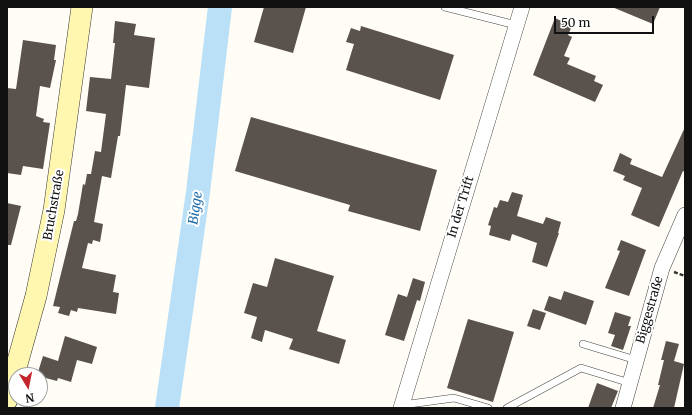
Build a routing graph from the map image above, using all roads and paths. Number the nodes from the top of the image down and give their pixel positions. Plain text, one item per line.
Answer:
1 (82, 7) edge
2 (445, 7) edge
3 (522, 7) edge
4 (516, 25) junction
5 (685, 215) edge
6 (583, 344) dead end
7 (636, 360) junction
8 (630, 382) junction
9 (7, 400) edge
10 (402, 406) edge
11 (488, 408) edge
12 (507, 408) edge
13 (623, 408) edge

1 - 9 main road, Bruchstraße
2 - 4 lane
3 - 4 street, In der Trift
4 - 10 street, In der Trift
5 - 7 street, Biggestraße
6 - 7 lane
7 - 8 street, Biggestraße
8 - 12 lane
8 - 13 street, Biggestraße
10 - 11 lane

